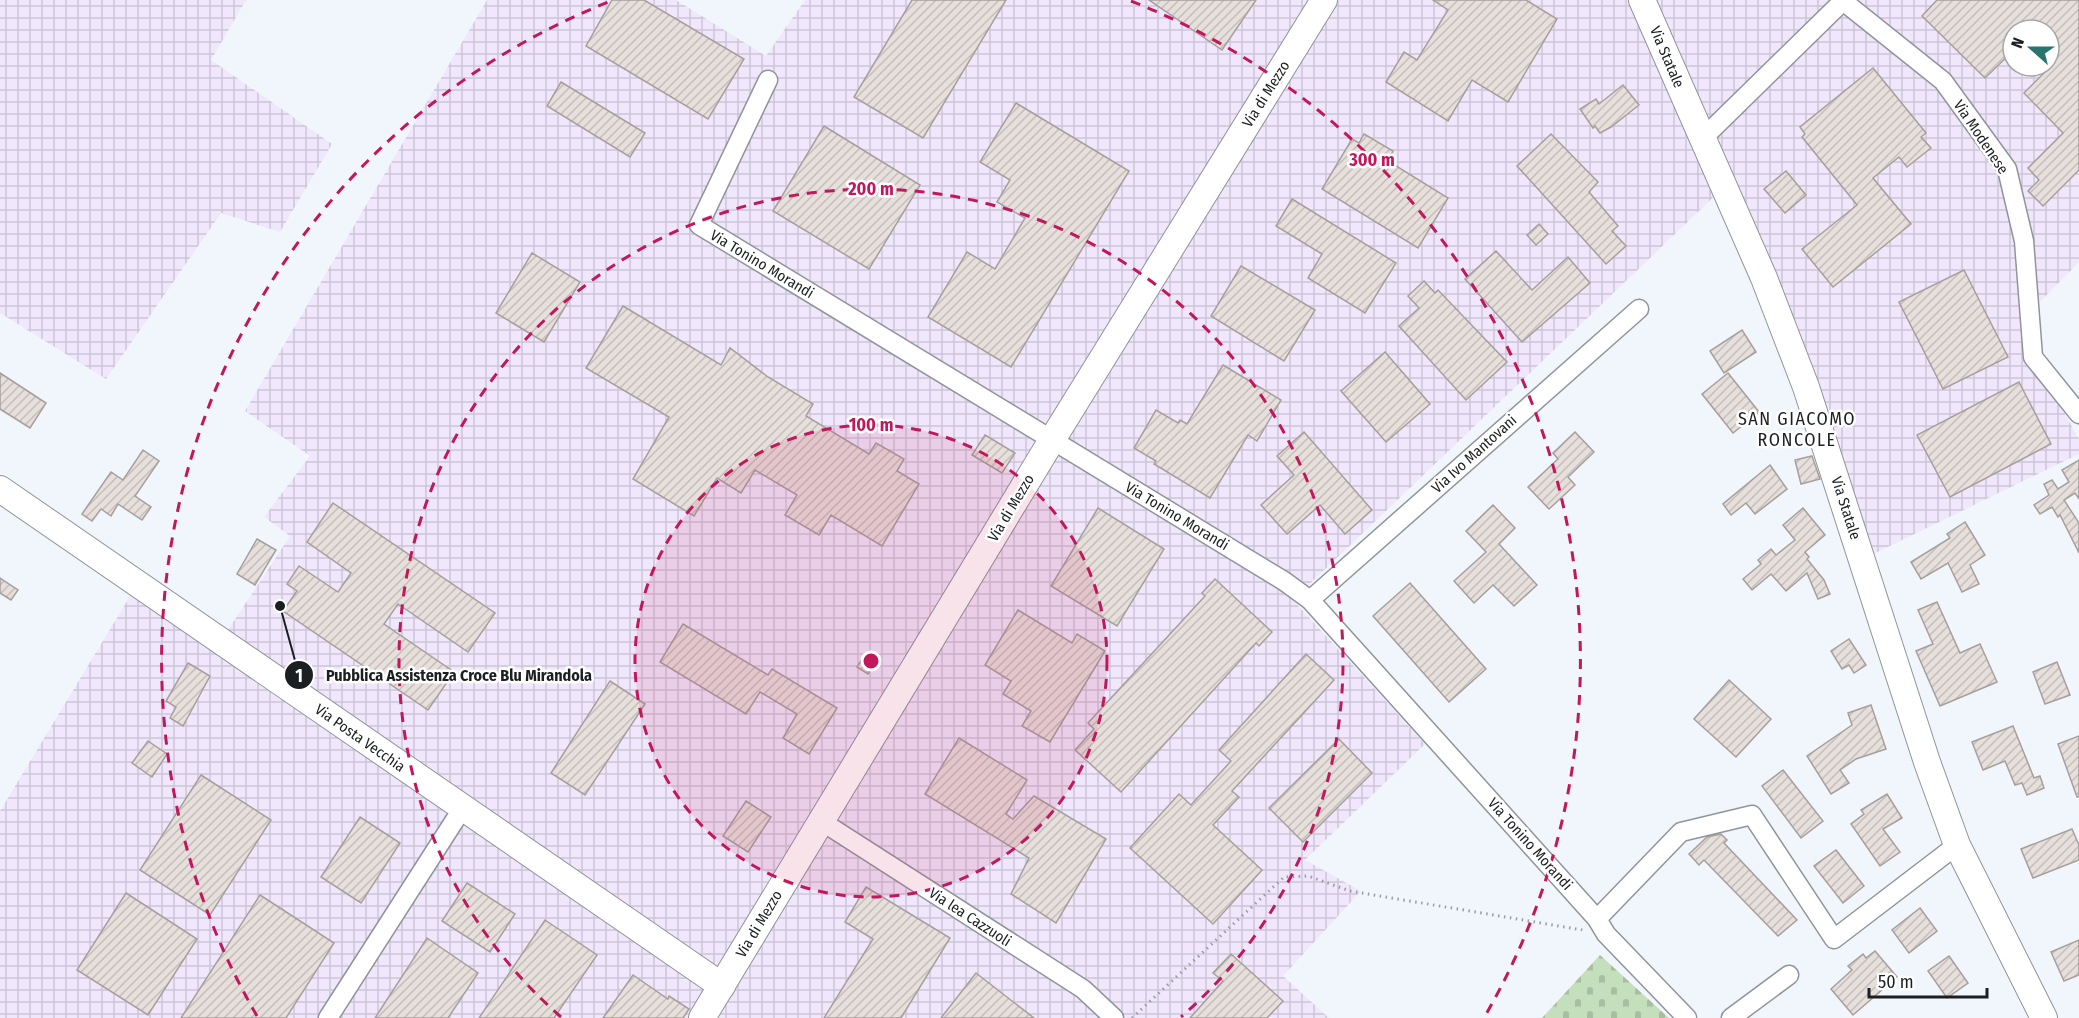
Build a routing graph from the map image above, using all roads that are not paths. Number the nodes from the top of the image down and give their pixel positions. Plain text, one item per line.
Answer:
1 (1324, 0) edge
2 (1642, 0) edge
3 (1844, 1) edge
4 (768, 80) dead end
5 (1702, 139) junction
6 (1639, 309) dead end
7 (2079, 414) edge
8 (1052, 440) junction
9 (0, 489) edge
10 (1310, 600) junction
11 (462, 808) junction
12 (821, 821) junction
13 (1957, 845) junction
14 (1601, 926) junction
15 (1789, 975) dead end
16 (722, 986) junction
17 (328, 1018) edge
18 (702, 1018) edge
19 (1114, 1018) edge
20 (1688, 1018) edge
21 (1731, 1018) edge
22 (2044, 1018) edge

1 - 8 street, Via di Mezzo
2 - 5 street, Via Statale
3 - 5 street
3 - 7 street, Via Modenese
4 - 8 street, Via Tonino Morandi
5 - 13 street, Via Statale
6 - 10 street, Via Ivo Mantovani
8 - 10 street, Via Tonino Morandi
8 - 12 street, Via di Mezzo
9 - 11 street, Via Posta Vecchia
10 - 14 street, Via Tonino Morandi
11 - 16 street, Via Posta Vecchia
11 - 17 street
12 - 16 street, Via di Mezzo
12 - 19 street, Via lea Cazzuoli
13 - 14 street
13 - 22 street, Via Statale
14 - 20 street, Via Tonino Morandi
15 - 21 street
16 - 18 street, Via di Mezzo

